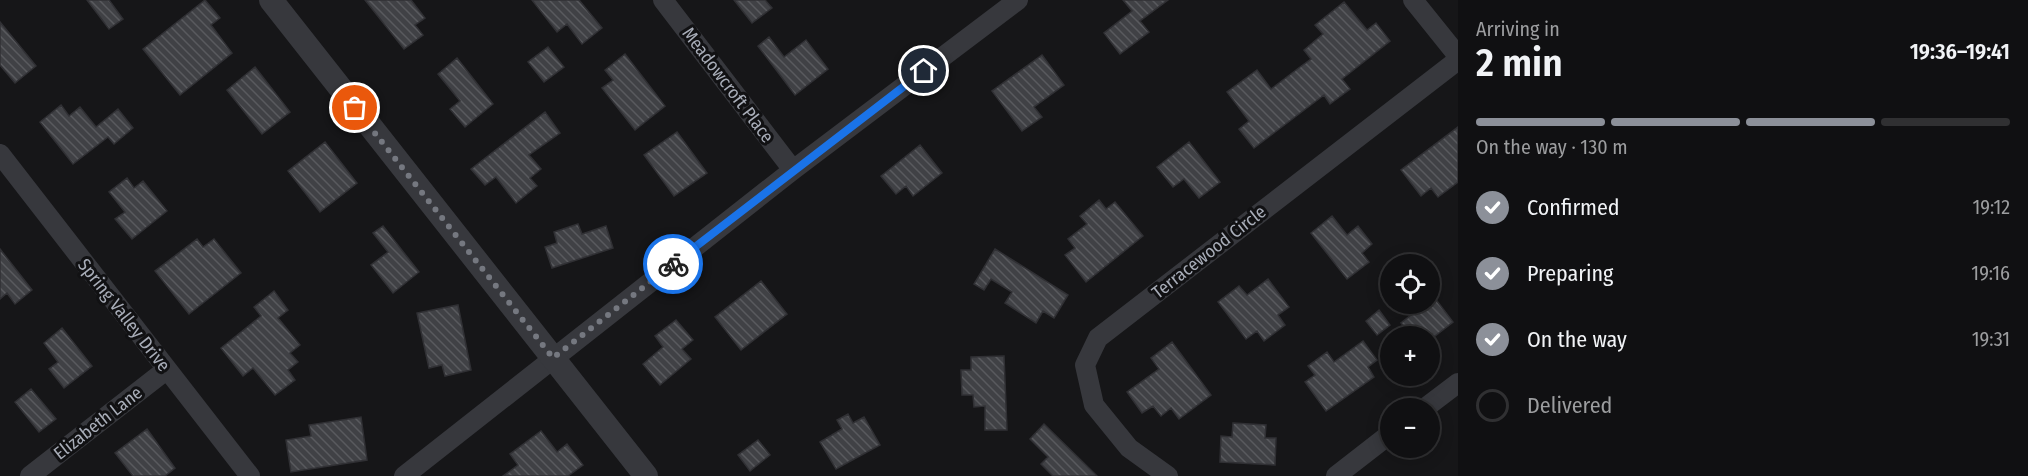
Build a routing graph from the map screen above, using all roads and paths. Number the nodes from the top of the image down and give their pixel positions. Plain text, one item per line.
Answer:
1 (271, 0) edge
2 (663, 0) edge
3 (1018, 0) edge
4 (1413, 0) edge
5 (1458, 58) edge
6 (0, 153) edge
7 (793, 170) junction
8 (553, 358) junction
9 (166, 370) junction
10 (1458, 383) edge
11 (1438, 398) edge
12 (1380, 442) edge
13 (30, 476) edge
14 (250, 476) edge
15 (404, 476) edge
16 (646, 476) edge
17 (1168, 476) edge
18 (1336, 476) edge

1 - 8 street
2 - 7 street, Meadowcroft Place
3 - 7 street
4 - 5 street
5 - 17 street, Terracewood Circle
6 - 9 street, Spring Valley Drive
7 - 8 street
8 - 15 street
8 - 16 street
9 - 13 street, Elizabeth Lane
9 - 14 street, Spring Valley Drive
10 - 11 street
12 - 18 street

